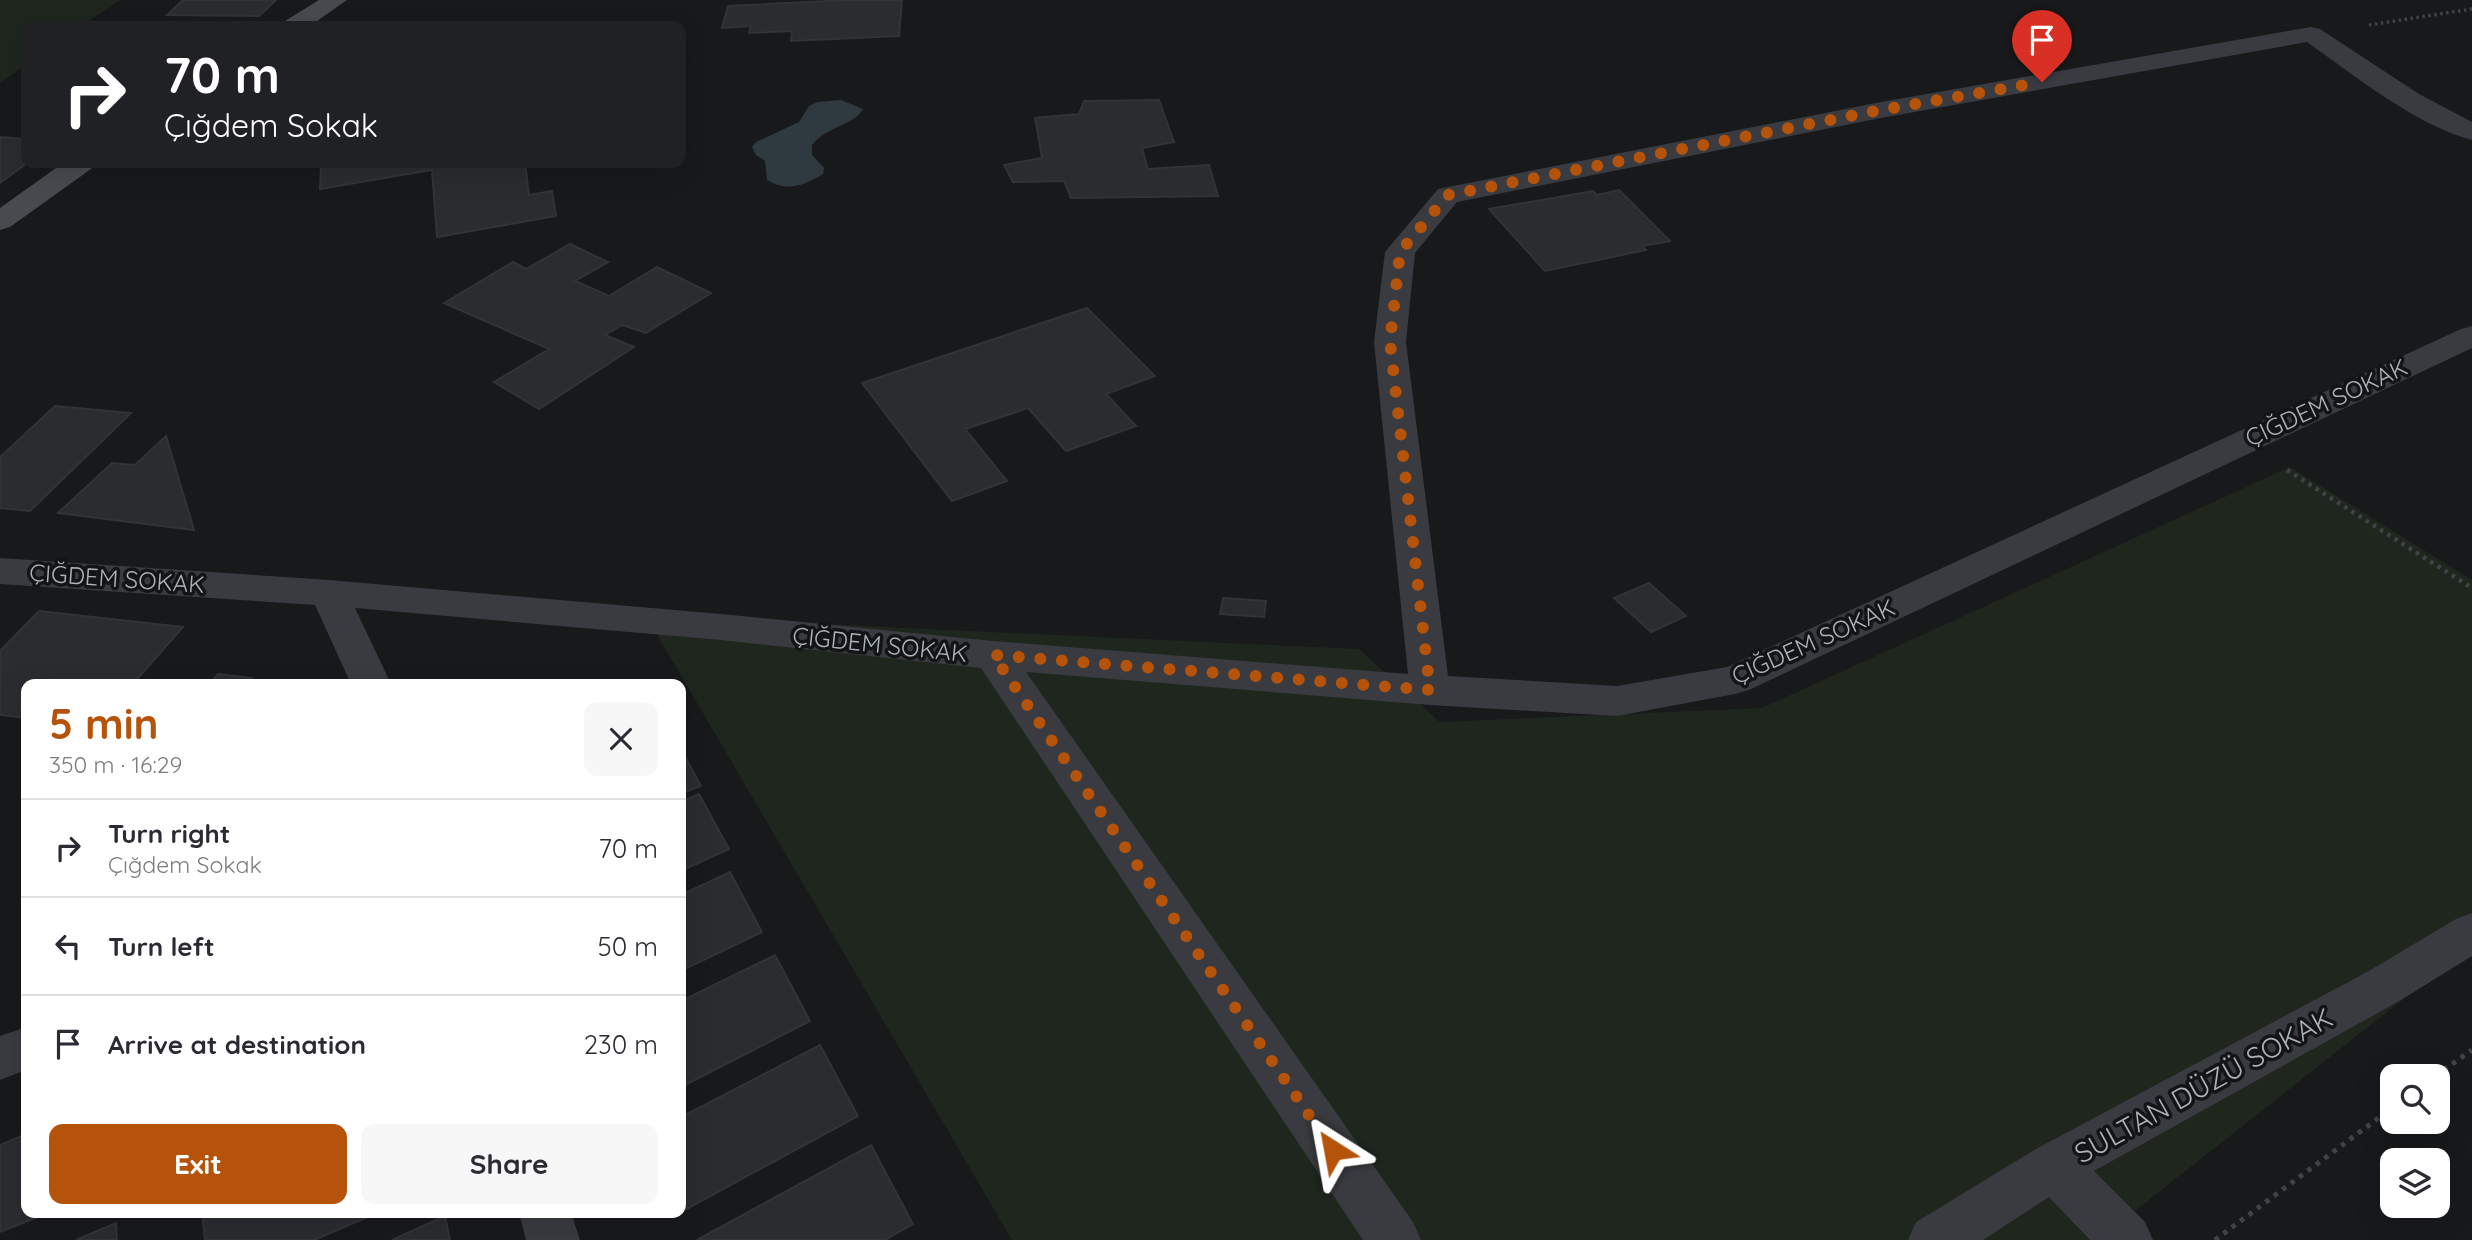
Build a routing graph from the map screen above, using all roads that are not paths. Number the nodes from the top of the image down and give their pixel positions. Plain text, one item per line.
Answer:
1 (335, 0) edge
2 (302, 21) edge
3 (2472, 132) edge
4 (74, 168) edge
5 (0, 221) edge
6 (2472, 335) edge
7 (0, 571) edge
8 (329, 593) junction
9 (993, 655) junction
10 (369, 679) edge
11 (1430, 690) junction
12 (2472, 932) edge
13 (21, 1050) edge
14 (0, 1058) edge
15 (2054, 1166) junction
16 (546, 1218) edge
17 (553, 1240) edge
18 (1395, 1240) edge
19 (1935, 1240) edge
20 (2126, 1240) edge

1 - 2 street
3 - 11 street
4 - 5 street
6 - 11 street
7 - 8 street
8 - 9 street
8 - 10 street
9 - 11 street
9 - 18 street
12 - 15 street, SULTAN DÜZÜ SOKAK
13 - 14 street
15 - 19 street, SULTAN DÜZÜ SOKAK
15 - 20 street
16 - 17 street

